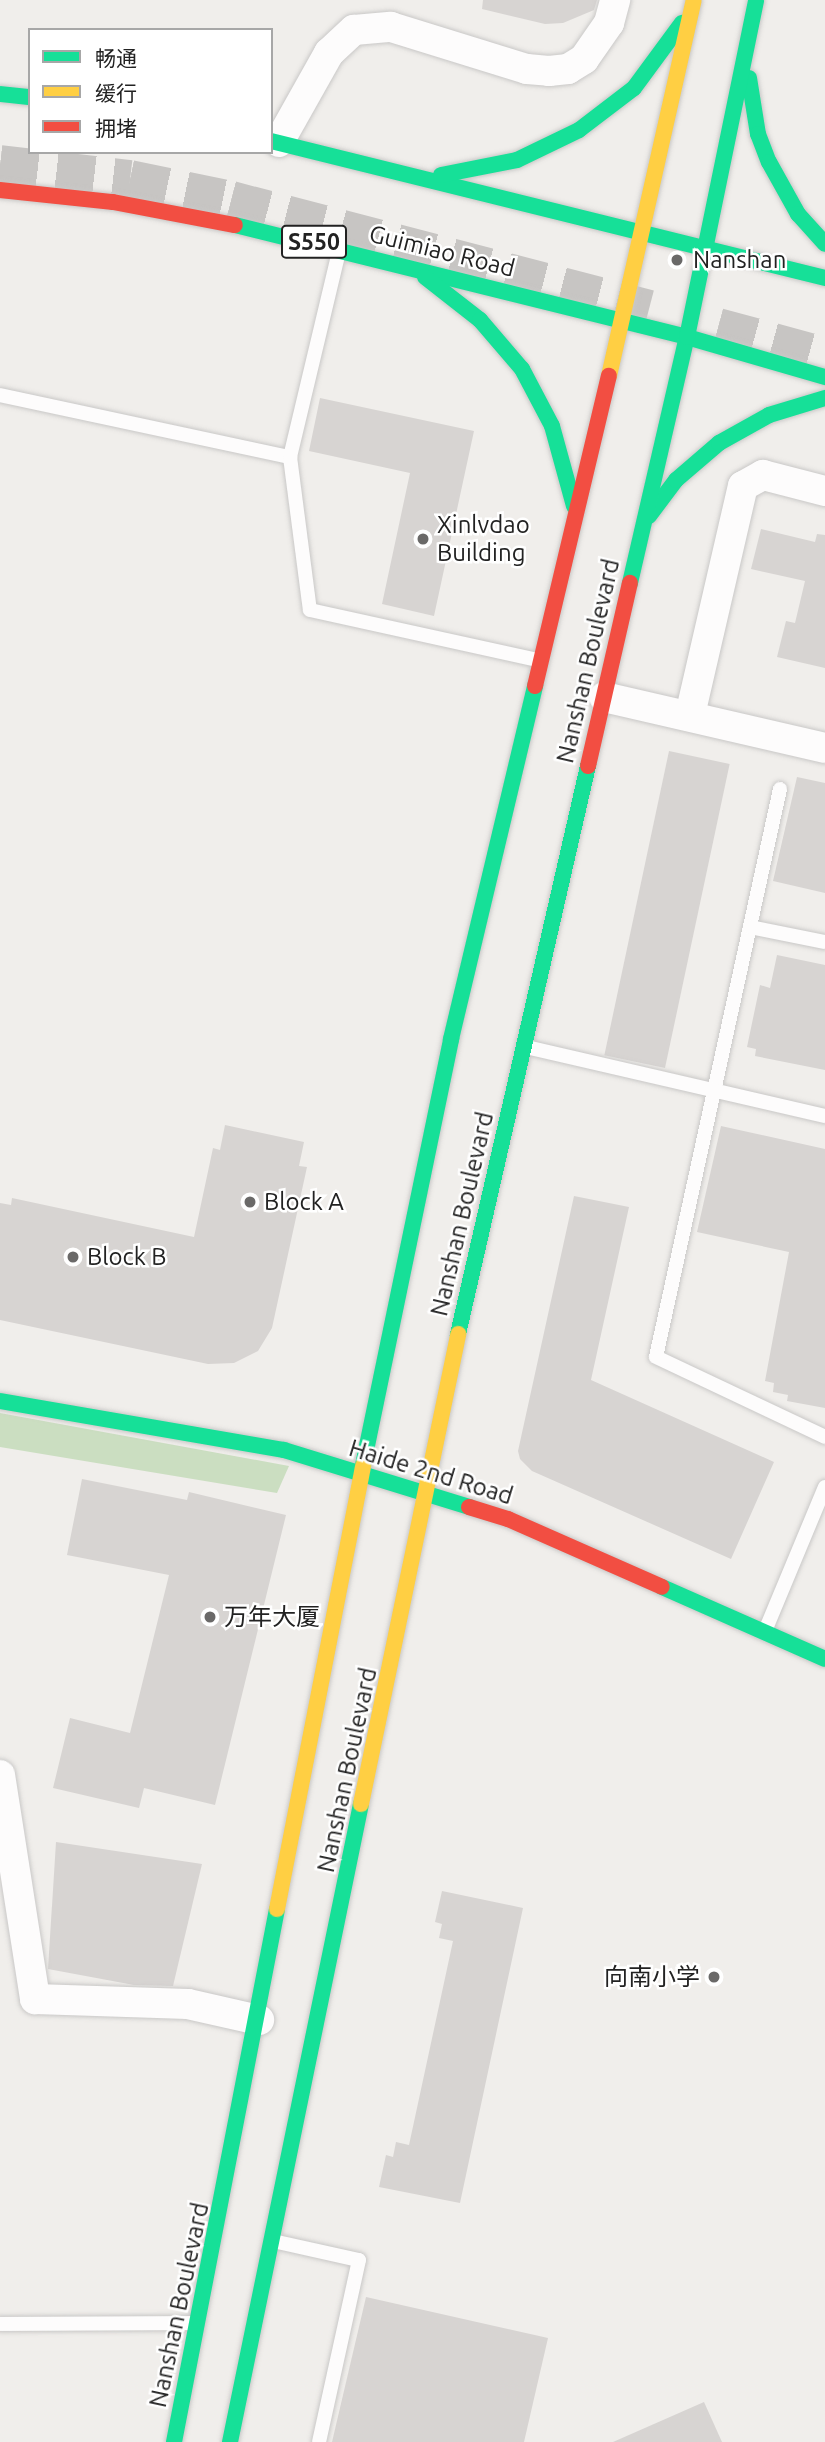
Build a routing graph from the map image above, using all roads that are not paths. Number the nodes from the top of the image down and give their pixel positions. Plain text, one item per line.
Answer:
1 (615, 0) edge
2 (694, 1) edge
3 (755, 8) edge
4 (0, 94) edge
5 (28, 97) edge
6 (275, 142) edge
7 (415, 176) junction
8 (0, 190) edge
9 (644, 232) junction
10 (825, 244) edge
11 (340, 248) junction
12 (706, 249) junction
13 (402, 264) junction
14 (825, 278) edge
15 (623, 320) junction
16 (687, 337) junction
17 (825, 377) edge
18 (0, 395) edge
19 (825, 398) edge
20 (290, 457) junction
21 (825, 491) edge
22 (576, 519) junction
23 (642, 527) junction
24 (541, 661) junction
25 (604, 697) junction
26 (690, 715) junction
27 (825, 748) edge
28 (780, 789) dead end
29 (750, 927) junction
30 (825, 942) edge
31 (525, 1047) junction
32 (714, 1092) junction
33 (825, 1116) edge
34 (0, 1401) edge
35 (825, 1437) edge
36 (361, 1474) junction
37 (825, 1487) edge
38 (426, 1493) junction
39 (764, 1632) junction
40 (825, 1659) edge
41 (0, 1775) edge
42 (259, 2020) junction
43 (273, 2241) junction
44 (199, 2323) junction
45 (0, 2324) edge
46 (174, 2442) edge
47 (230, 2442) edge
48 (319, 2442) edge

1 - 6 street
2 - 7 main road
2 - 9 main road, Nanshan Boulevard
3 - 10 main road
3 - 12 main road, Nanshan Boulevard
4 - 5 main road
6 - 7 main road
7 - 9 main road
8 - 11 main road, Guimiao Road / S550
9 - 12 main road
9 - 15 main road, Nanshan Boulevard
11 - 13 main road, Guimiao Road / S550
11 - 20 lane
12 - 14 main road
12 - 16 main road, Nanshan Boulevard
13 - 15 main road, Guimiao Road / S550
13 - 22 main road
15 - 16 main road, Guimiao Road / S550
15 - 22 main road, Nanshan Boulevard
16 - 17 main road, Guimiao Road / S550
16 - 23 main road, Nanshan Boulevard
18 - 20 lane
19 - 23 main road
20 - 24 lane
21 - 26 street
22 - 24 main road, Nanshan Boulevard
23 - 25 main road, Nanshan Boulevard
24 - 36 main road, Nanshan Boulevard
25 - 26 street
25 - 31 main road, Nanshan Boulevard
26 - 27 street
28 - 29 lane
29 - 30 lane
29 - 32 lane
31 - 32 lane
31 - 38 main road, Nanshan Boulevard
32 - 33 lane
32 - 35 lane
34 - 36 main road, Haide 2nd Road
36 - 38 main road, Haide 2nd Road
36 - 42 main road, Nanshan Boulevard
37 - 39 lane
38 - 39 main road, Haide 2nd Road
38 - 43 main road, Nanshan Boulevard
39 - 40 main road, Haide 2nd Road
41 - 42 street
42 - 44 main road, Nanshan Boulevard
43 - 47 main road, Nanshan Boulevard
43 - 48 lane
44 - 45 lane
44 - 46 main road, Nanshan Boulevard

